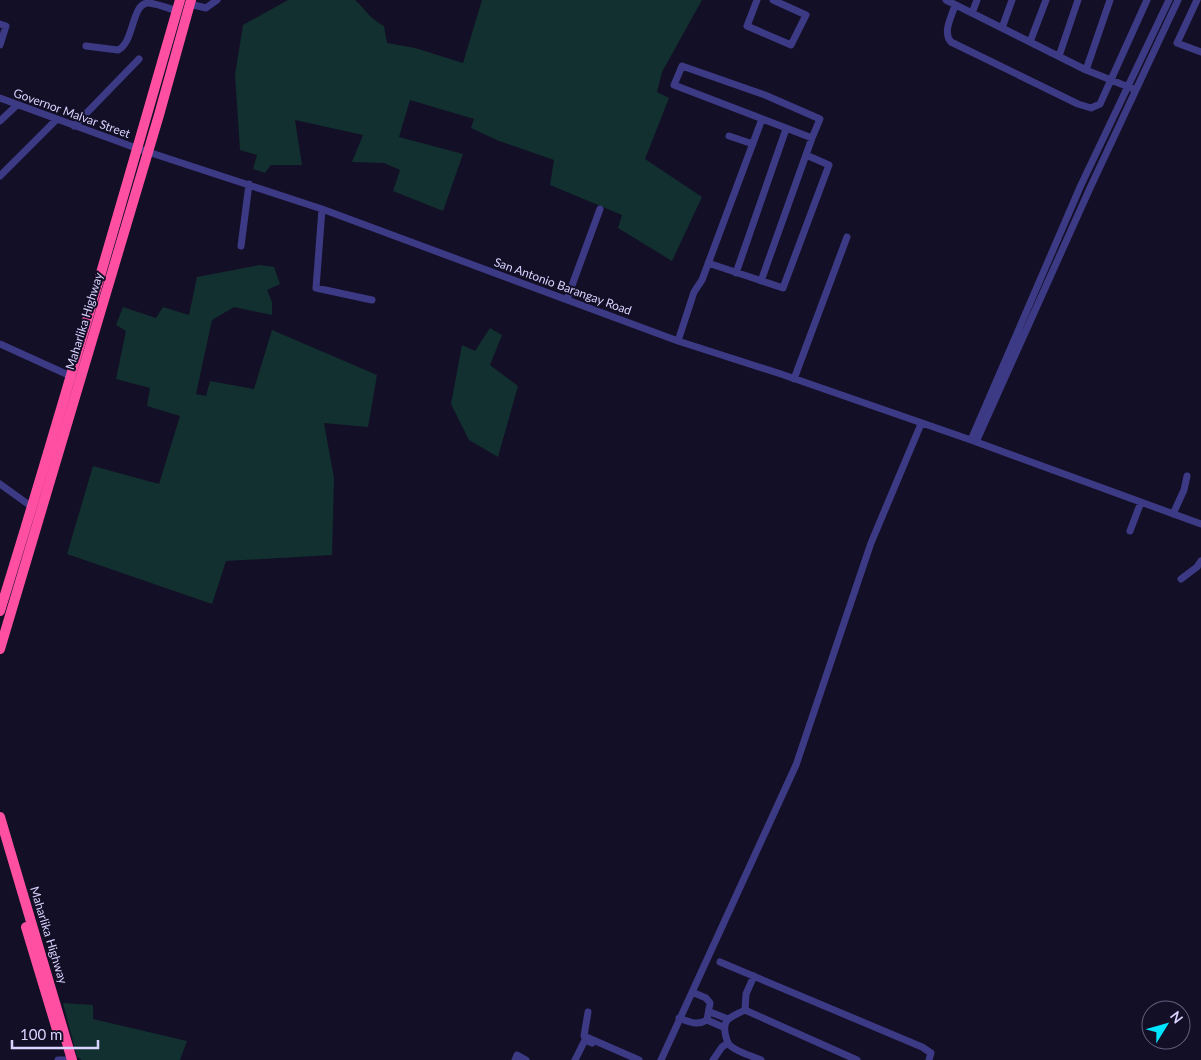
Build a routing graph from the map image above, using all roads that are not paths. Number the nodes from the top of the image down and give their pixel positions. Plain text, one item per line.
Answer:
1 (217, 0) edge
2 (757, 0) edge
3 (773, 0) edge
4 (946, 0) edge
5 (977, 0) edge
6 (1012, 0) edge
7 (1046, 0) edge
8 (1078, 0) edge
9 (1110, 0) edge
10 (1146, 0) edge
11 (1169, 0) edge
12 (1178, 0) edge
13 (1198, 0) edge
14 (187, 1) edge
15 (955, 5) junction
16 (177, 10) junction
17 (972, 13) junction
18 (0, 24) edge
19 (1002, 28) junction
20 (1030, 42) junction
21 (0, 45) edge
22 (86, 46) dead end
23 (1201, 52) edge
24 (1059, 56) junction
25 (138, 59) dead end
26 (1086, 70) junction
27 (1111, 80) junction
28 (1127, 86) junction
29 (1136, 90) junction
30 (0, 98) edge
31 (17, 105) junction
32 (762, 118) junction
33 (56, 120) junction
34 (0, 121) edge
35 (74, 126) junction
36 (786, 129) junction
37 (729, 136) dead end
38 (812, 138) junction
39 (753, 144) junction
40 (136, 148) junction
41 (147, 151) junction
42 (806, 156) junction
43 (0, 176) edge
44 (249, 184) junction
45 (322, 209) junction
46 (600, 209) dead end
47 (847, 237) dead end
48 (241, 246) dead end
49 (708, 263) junction
50 (736, 273) junction
51 (761, 281) junction
52 (567, 299) junction
53 (372, 300) dead end
54 (678, 341) junction
55 (0, 344) edge
56 (75, 378) junction
57 (794, 378) junction
58 (922, 424) junction
59 (974, 441) junction
60 (1187, 476) dead end
61 (0, 484) edge
62 (1141, 502) junction
63 (32, 506) junction
64 (1173, 514) junction
65 (1201, 524) edge
66 (1130, 531) dead end
67 (1201, 561) edge
68 (1181, 579) dead end
69 (0, 611) edge
70 (0, 649) edge
71 (0, 817) edge
72 (0, 839) edge
73 (720, 962) dead end
74 (754, 976) junction
75 (692, 992) junction
76 (745, 1010) junction
77 (588, 1012) dead end
78 (710, 1012) junction
79 (679, 1018) junction
80 (728, 1019) junction
81 (707, 1020) junction
82 (724, 1027) junction
83 (728, 1043) junction
84 (68, 1059) edge
85 (515, 1060) edge
86 (526, 1060) edge
87 (575, 1060) edge
88 (628, 1060) edge
89 (639, 1060) edge
90 (660, 1060) edge
91 (713, 1060) edge
92 (761, 1060) edge
93 (857, 1060) edge
94 (929, 1060) edge

1 - 14 street
2 - 3 street
4 - 15 street
5 - 17 street
6 - 19 street
7 - 20 street
8 - 24 street
9 - 26 street
10 - 27 street
11 - 28 street
12 - 29 street
13 - 23 street
14 - 16 highway, Maharlika Highway
14 - 41 highway, Maharlika Highway
15 - 17 street
15 - 27 street
16 - 22 street
16 - 40 highway, Maharlika Highway
17 - 19 street
18 - 21 street
19 - 20 street
20 - 24 street
24 - 26 street
25 - 35 street
26 - 27 street
27 - 28 street
28 - 29 street
28 - 59 street
29 - 59 street
30 - 31 street, Governor Malvar Street
31 - 33 street, Governor Malvar Street
31 - 34 street
32 - 36 street
32 - 38 street
32 - 39 street
33 - 35 street, Governor Malvar Street
33 - 43 street
35 - 40 street, Governor Malvar Street
36 - 38 street
36 - 50 street
37 - 39 street
38 - 42 street
39 - 49 street
40 - 41 street, Governor Malvar Street
40 - 56 highway, Maharlika Highway
41 - 44 street, San Antonio Barangay Road
41 - 56 highway, Maharlika Highway
42 - 51 street
42 - 51 street
44 - 45 street, San Antonio Barangay Road
44 - 48 street
45 - 52 street, San Antonio Barangay Road
45 - 53 street
46 - 52 street
47 - 57 street
49 - 50 street
49 - 54 street
50 - 51 street
52 - 54 street, San Antonio Barangay Road
54 - 57 street, San Antonio Barangay Road
55 - 56 street
56 - 63 highway, Maharlika Highway
56 - 70 highway, Maharlika Highway
57 - 58 street, San Antonio Barangay Road
58 - 59 street, San Antonio Barangay Road
58 - 75 street
59 - 62 street, San Antonio Barangay Road
60 - 64 street
61 - 63 street
62 - 64 street, San Antonio Barangay Road
62 - 66 street
63 - 69 highway, Maharlika Highway
64 - 65 street, San Antonio Barangay Road
67 - 68 street
71 - 84 highway, Maharlika Highway
72 - 84 highway, Maharlika Highway
73 - 74 street
74 - 76 street
74 - 94 street
75 - 78 street
75 - 79 street
76 - 80 street
76 - 93 street
77 - 89 street
78 - 80 street
78 - 81 street
79 - 81 street
79 - 90 street
80 - 82 street
81 - 82 street
82 - 83 street
83 - 91 street
83 - 92 street
85 - 86 street
87 - 88 street

